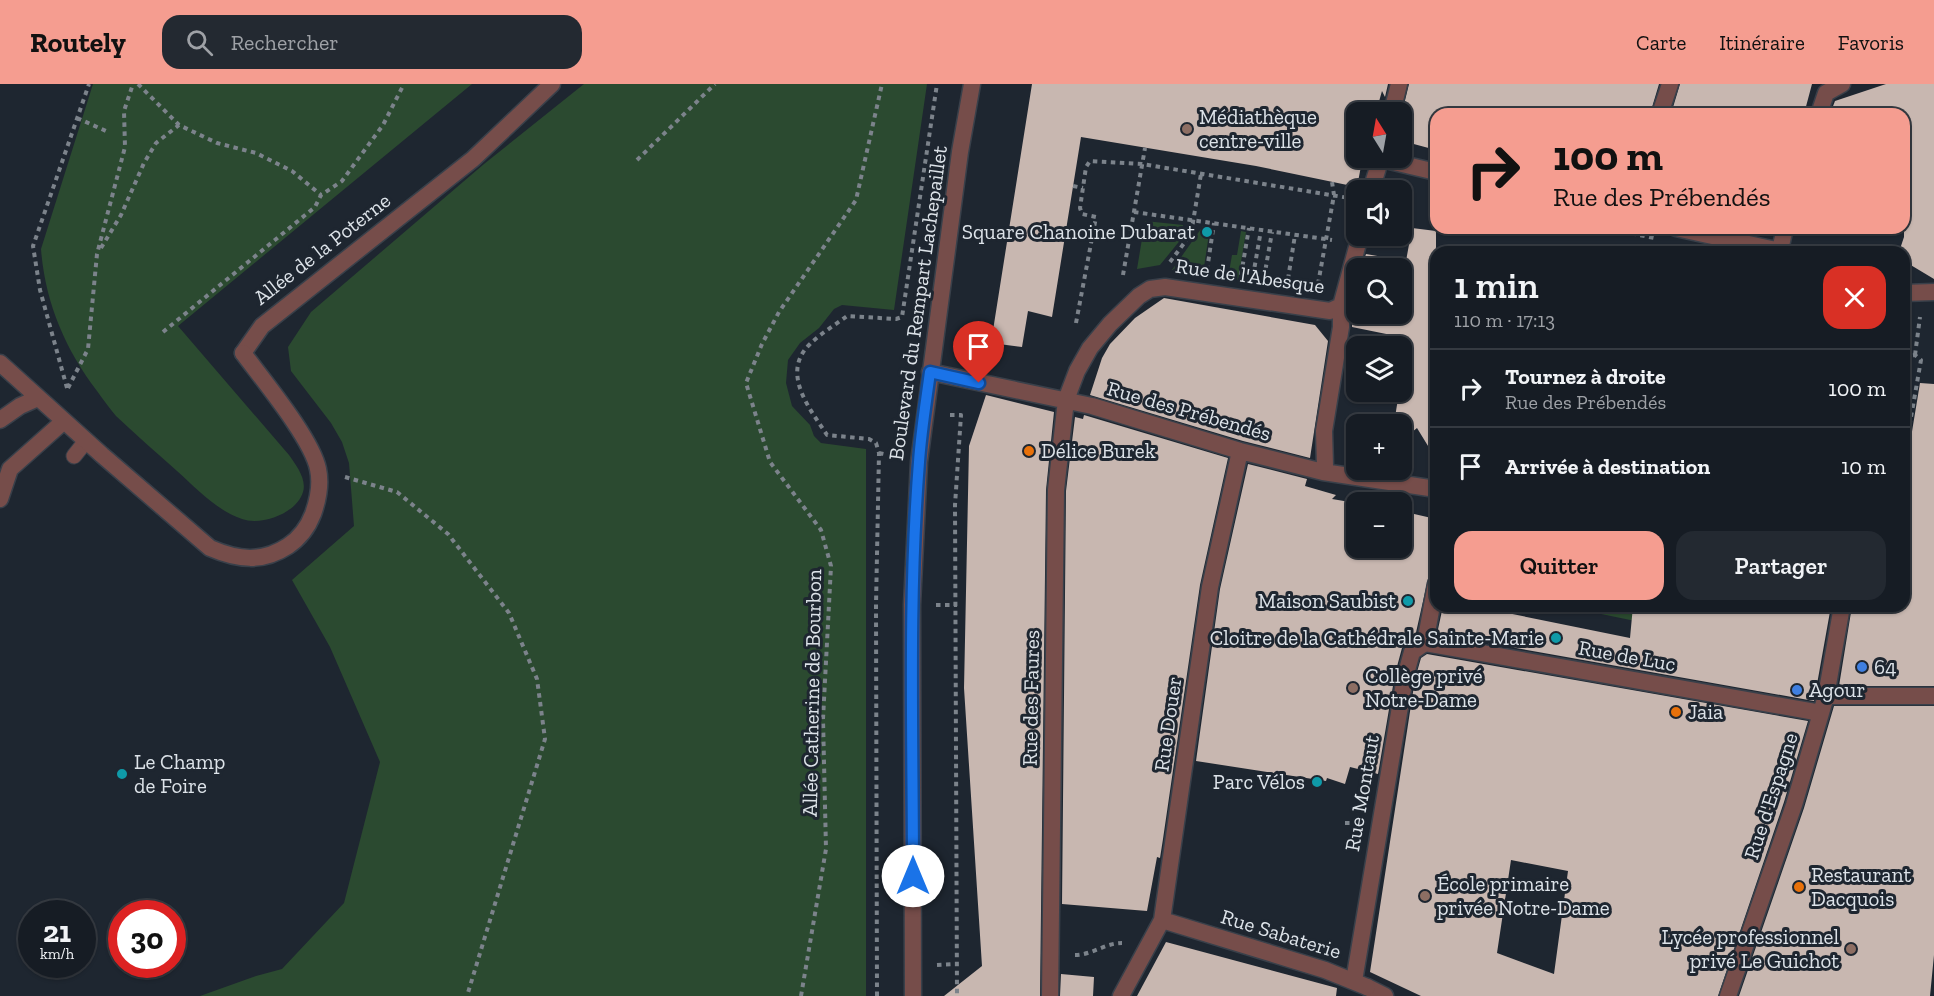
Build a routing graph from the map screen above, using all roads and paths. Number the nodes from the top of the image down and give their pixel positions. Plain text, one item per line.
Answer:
1 (89, 84) edge
2 (133, 84) edge
3 (138, 84) edge
4 (404, 84) edge
5 (552, 84) edge
6 (714, 84) edge
7 (881, 84) edge
8 (937, 84) edge
9 (972, 84) edge
10 (1399, 84) edge
11 (1670, 84) edge
12 (1842, 84) edge
13 (1394, 102) edge
14 (1662, 108) edge
15 (1821, 108) edge
16 (77, 118) junction
17 (179, 125) junction
18 (106, 131) dead end
19 (1145, 148) dead end
20 (637, 160) dead end
21 (1142, 164) junction
22 (1412, 166) edge
23 (1430, 170) edge
24 (1201, 174) junction
25 (1332, 182) dead end
26 (1073, 186) dead end
27 (1083, 188) junction
28 (321, 195) junction
29 (1334, 195) junction
30 (1346, 197) edge
31 (1134, 212) junction
32 (1193, 220) junction
33 (1214, 223) junction
34 (1249, 228) junction
35 (1261, 230) junction
36 (1272, 232) junction
37 (1634, 234) edge
38 (1704, 234) edge
39 (1295, 235) junction
40 (1325, 239) junction
41 (1659, 239) dead end
42 (1346, 240) edge
43 (1357, 246) edge
44 (1759, 246) edge
45 (97, 254) junction
46 (1150, 289) junction
47 (1203, 292) junction
48 (1929, 292) edge
49 (1910, 293) edge
50 (1249, 299) junction
51 (1285, 304) junction
52 (1341, 306) junction
53 (1314, 309) junction
54 (1116, 318) junction
55 (1075, 329) dead end
56 (163, 332) dead end
57 (1910, 355) edge
58 (1915, 355) junction
59 (0, 363) edge
60 (930, 372) junction
61 (68, 390) junction
62 (38, 398) junction
63 (1066, 400) junction
64 (1910, 413) edge
65 (58, 415) junction
66 (948, 415) dead end
67 (0, 420) edge
68 (86, 441) junction
69 (1240, 451) junction
70 (74, 456) dead end
71 (318, 469) junction
72 (1323, 472) junction
73 (1430, 488) edge
74 (0, 500) edge
75 (876, 605) junction
76 (882, 605) dead end
77 (940, 605) dead end
78 (957, 605) junction
79 (1431, 612) edge
80 (1841, 612) edge
81 (1425, 643) junction
82 (1826, 696) junction
83 (1934, 696) edge
84 (1821, 713) junction
85 (1162, 920) junction
86 (1149, 944) junction
87 (1050, 955) junction
88 (939, 964) dead end
89 (957, 964) junction
90 (1360, 984) junction
91 (466, 996) edge
92 (801, 996) edge
93 (877, 996) edge
94 (913, 996) edge
95 (957, 996) edge
96 (1050, 996) edge
97 (1121, 996) edge
98 (1385, 996) edge
99 (1728, 996) edge

1 - 16 path
2 - 45 path
3 - 17 path
4 - 28 path
5 - 71 street, Allée de la Poterne
6 - 20 path
7 - 92 path, Allée Catherine de Bourbon
8 - 75 path
9 - 60 street, Boulevard du Rempart Lachepaillet
10 - 13 street
11 - 14 street
12 - 15 street
16 - 18 path
16 - 61 path
17 - 28 path
17 - 45 path
19 - 21 path
21 - 24 path
21 - 27 path
21 - 31 path
22 - 23 street
24 - 29 path
24 - 32 path
25 - 29 path
26 - 27 path
27 - 55 path
28 - 56 path
29 - 30 path
29 - 40 path
31 - 32 path
31 - 54 path
32 - 33 path
32 - 46 path
33 - 34 path
33 - 47 path
34 - 35 path
34 - 50 path
35 - 36 path
35 - 50 path
36 - 39 path
36 - 50 path
37 - 41 path
38 - 44 street
39 - 40 path
39 - 51 path
40 - 42 path
40 - 53 path
43 - 52 street
45 - 61 path
46 - 47 street, Rue de l'Abesque
46 - 54 street, Rue de l'Abesque
47 - 50 street, Rue de l'Abesque
48 - 49 street
48 - 58 path
50 - 51 street, Rue de l'Abesque
51 - 53 street, Rue de l'Abesque
52 - 53 street, Rue de l'Abesque
52 - 72 street
54 - 63 street, Rue de l'Abesque
57 - 58 path
58 - 64 path
59 - 62 street, Allée de la Poterne
60 - 63 street, Rue des Prébendés
60 - 94 street, Boulevard du Rempart Lachepaillet
61 - 65 path
62 - 65 street, Allée de la Poterne
62 - 67 street
63 - 69 street, Rue des Prébendés
63 - 87 street, Rue des Faures
65 - 68 street, Allée de la Poterne
65 - 74 street
66 - 78 path
68 - 70 lane
68 - 71 street, Allée de la Poterne
69 - 72 street, Rue des Prébendés
69 - 85 street, Rue Douer
71 - 91 path
72 - 73 street, Rue des Prébendés
75 - 76 path
75 - 93 path
77 - 78 path
78 - 89 path
79 - 81 street, Rue Montaut
80 - 82 street, Rue d'Espagne
81 - 84 street, Rue de Luc
81 - 90 street, Rue Montaut
82 - 83 street
82 - 84 street, Rue d'Espagne
84 - 99 street, Rue d'Espagne
85 - 86 street, Rue Douer
85 - 90 street, Rue Sabaterie
86 - 87 path
86 - 97 street, Rue Douer
87 - 96 street, Rue des Faures
88 - 89 path
89 - 95 path
90 - 98 street, Rue Sabaterie

